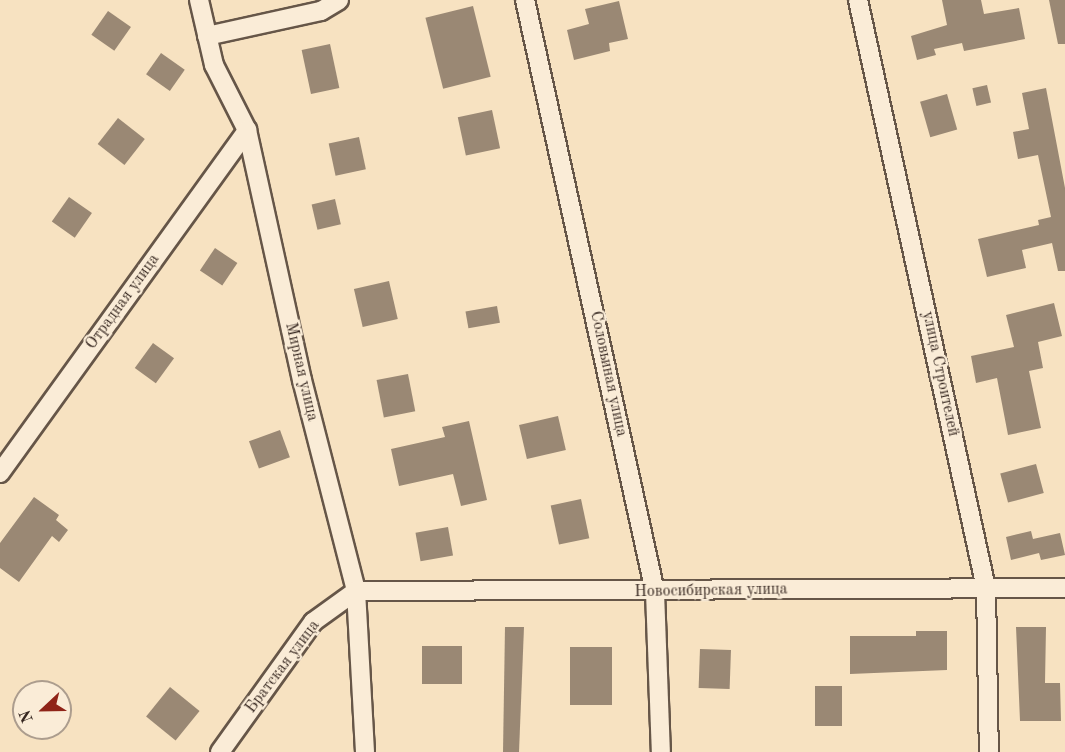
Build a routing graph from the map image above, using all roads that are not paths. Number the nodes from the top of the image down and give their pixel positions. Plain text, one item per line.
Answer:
1 (200, 0) edge
2 (339, 0) edge
3 (525, 0) edge
4 (858, 0) edge
5 (207, 36) junction
6 (247, 130) junction
7 (0, 473) edge
8 (987, 588) junction
9 (1065, 588) edge
10 (356, 591) junction
11 (655, 592) junction
12 (220, 752) edge
13 (365, 752) edge
14 (661, 752) edge
15 (990, 752) edge

1 - 5 street, Мирная улица
2 - 5 street
3 - 11 street, Соловьиная улица
4 - 8 street, улица Строителей
5 - 6 street, Мирная улица
6 - 7 street, Отрадная улица
6 - 10 street, Мирная улица
8 - 9 street, Новосибирская улица
8 - 11 street, Новосибирская улица
8 - 15 street, улица Строителей
10 - 11 street, Новосибирская улица
10 - 12 street, Братская улица
10 - 13 street, Мирная улица
11 - 14 street, Соловьиная улица

